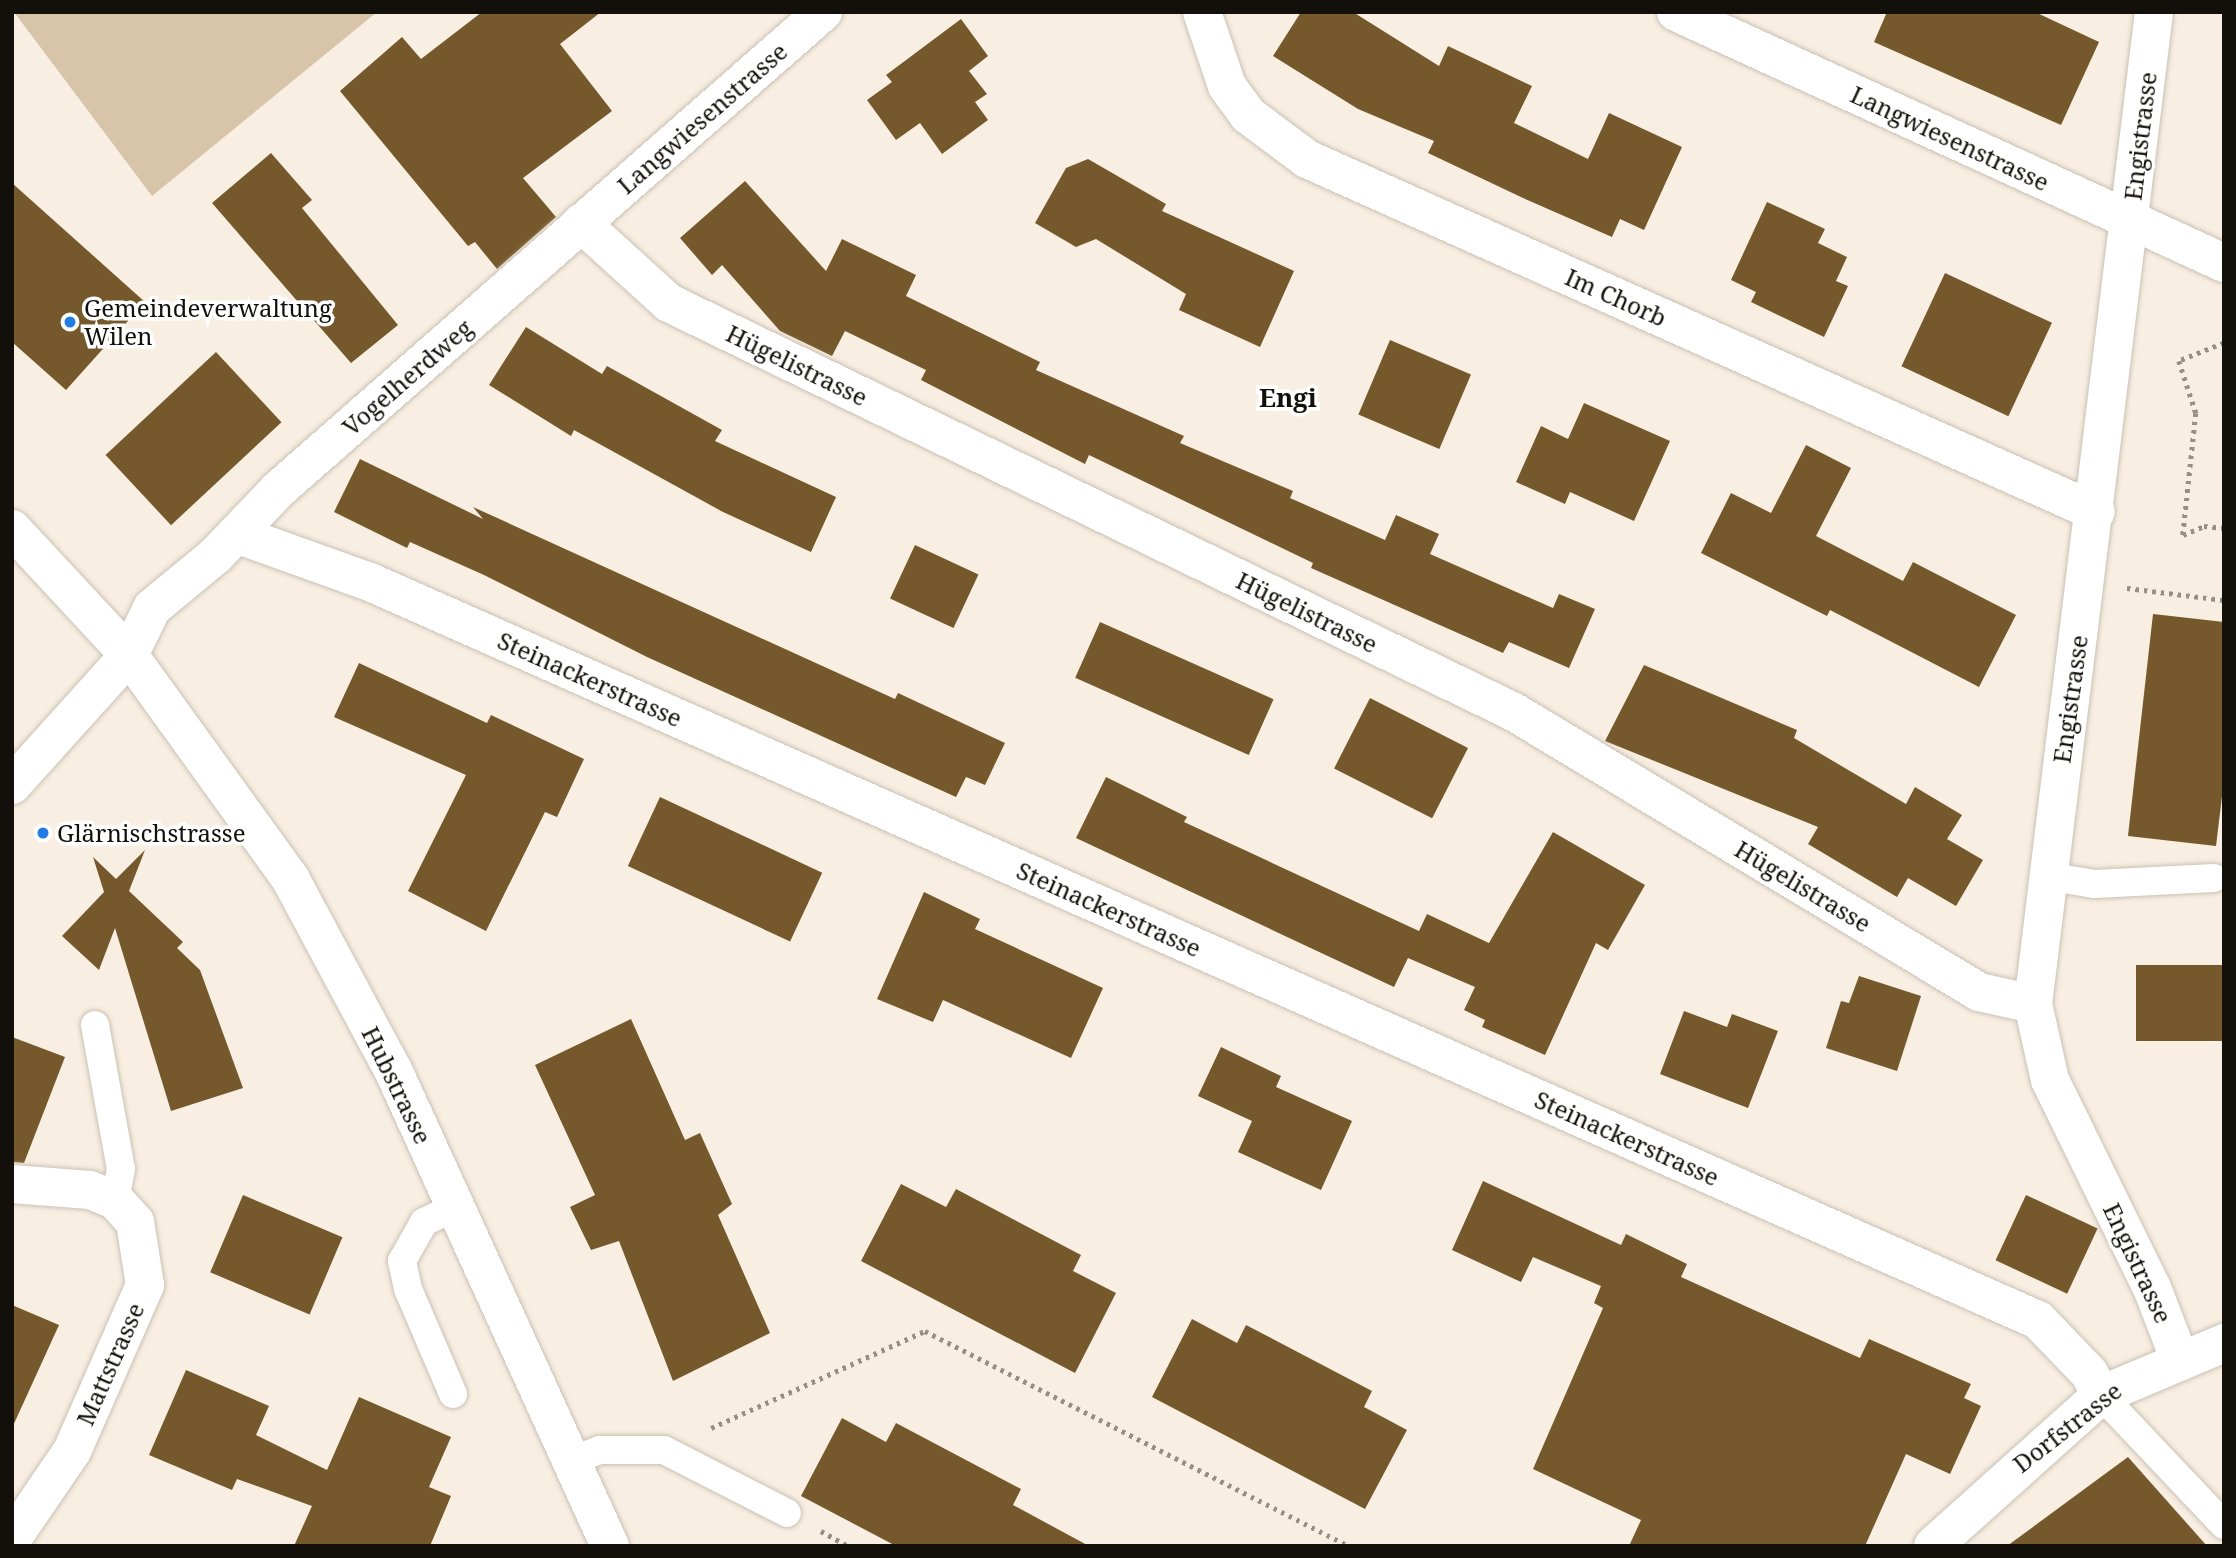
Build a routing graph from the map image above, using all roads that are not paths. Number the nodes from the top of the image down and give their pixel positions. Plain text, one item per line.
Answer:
1 (823, 12) edge
2 (1202, 12) edge
3 (1676, 12) edge
4 (2154, 12) edge
5 (2130, 220) junction
6 (581, 223) junction
7 (2224, 263) edge
8 (2096, 512) junction
9 (12, 529) edge
10 (236, 534) junction
11 (130, 655) junction
12 (12, 785) edge
13 (2046, 876) junction
14 (2214, 878) dead end
15 (2033, 1004) junction
16 (95, 1026) dead end
17 (12, 1184) edge
18 (115, 1200) junction
19 (455, 1207) junction
20 (2224, 1343) edge
21 (2179, 1358) junction
22 (453, 1394) dead end
23 (2101, 1395) junction
24 (571, 1461) junction
25 (787, 1513) dead end
26 (2224, 1525) edge
27 (12, 1539) edge
28 (610, 1546) edge
29 (1933, 1546) edge

1 - 6 street, Langwiesenstrasse
2 - 8 street, Im Chorb
3 - 5 street, Langwiesenstrasse
4 - 5 street, Engistrasse
5 - 7 street, Langwiesenstrasse
5 - 8 street, Engistrasse
6 - 10 street, Vogelherdweg
6 - 15 street, Hügelistrasse
8 - 13 street, Engistrasse
9 - 11 street, Hubstrasse
10 - 11 street
10 - 23 street, Steinackerstrasse
11 - 12 street
11 - 19 street, Hubstrasse
13 - 14 lane
13 - 15 street, Engistrasse
15 - 21 street, Engistrasse
16 - 18 lane
17 - 18 street
18 - 27 street, Mattstrasse
19 - 22 lane
19 - 24 street, Hubstrasse
20 - 21 street, Dorfstrasse
21 - 23 street, Dorfstrasse
23 - 26 lane
23 - 29 street, Dorfstrasse
24 - 25 lane
24 - 28 street, Hubstrasse

